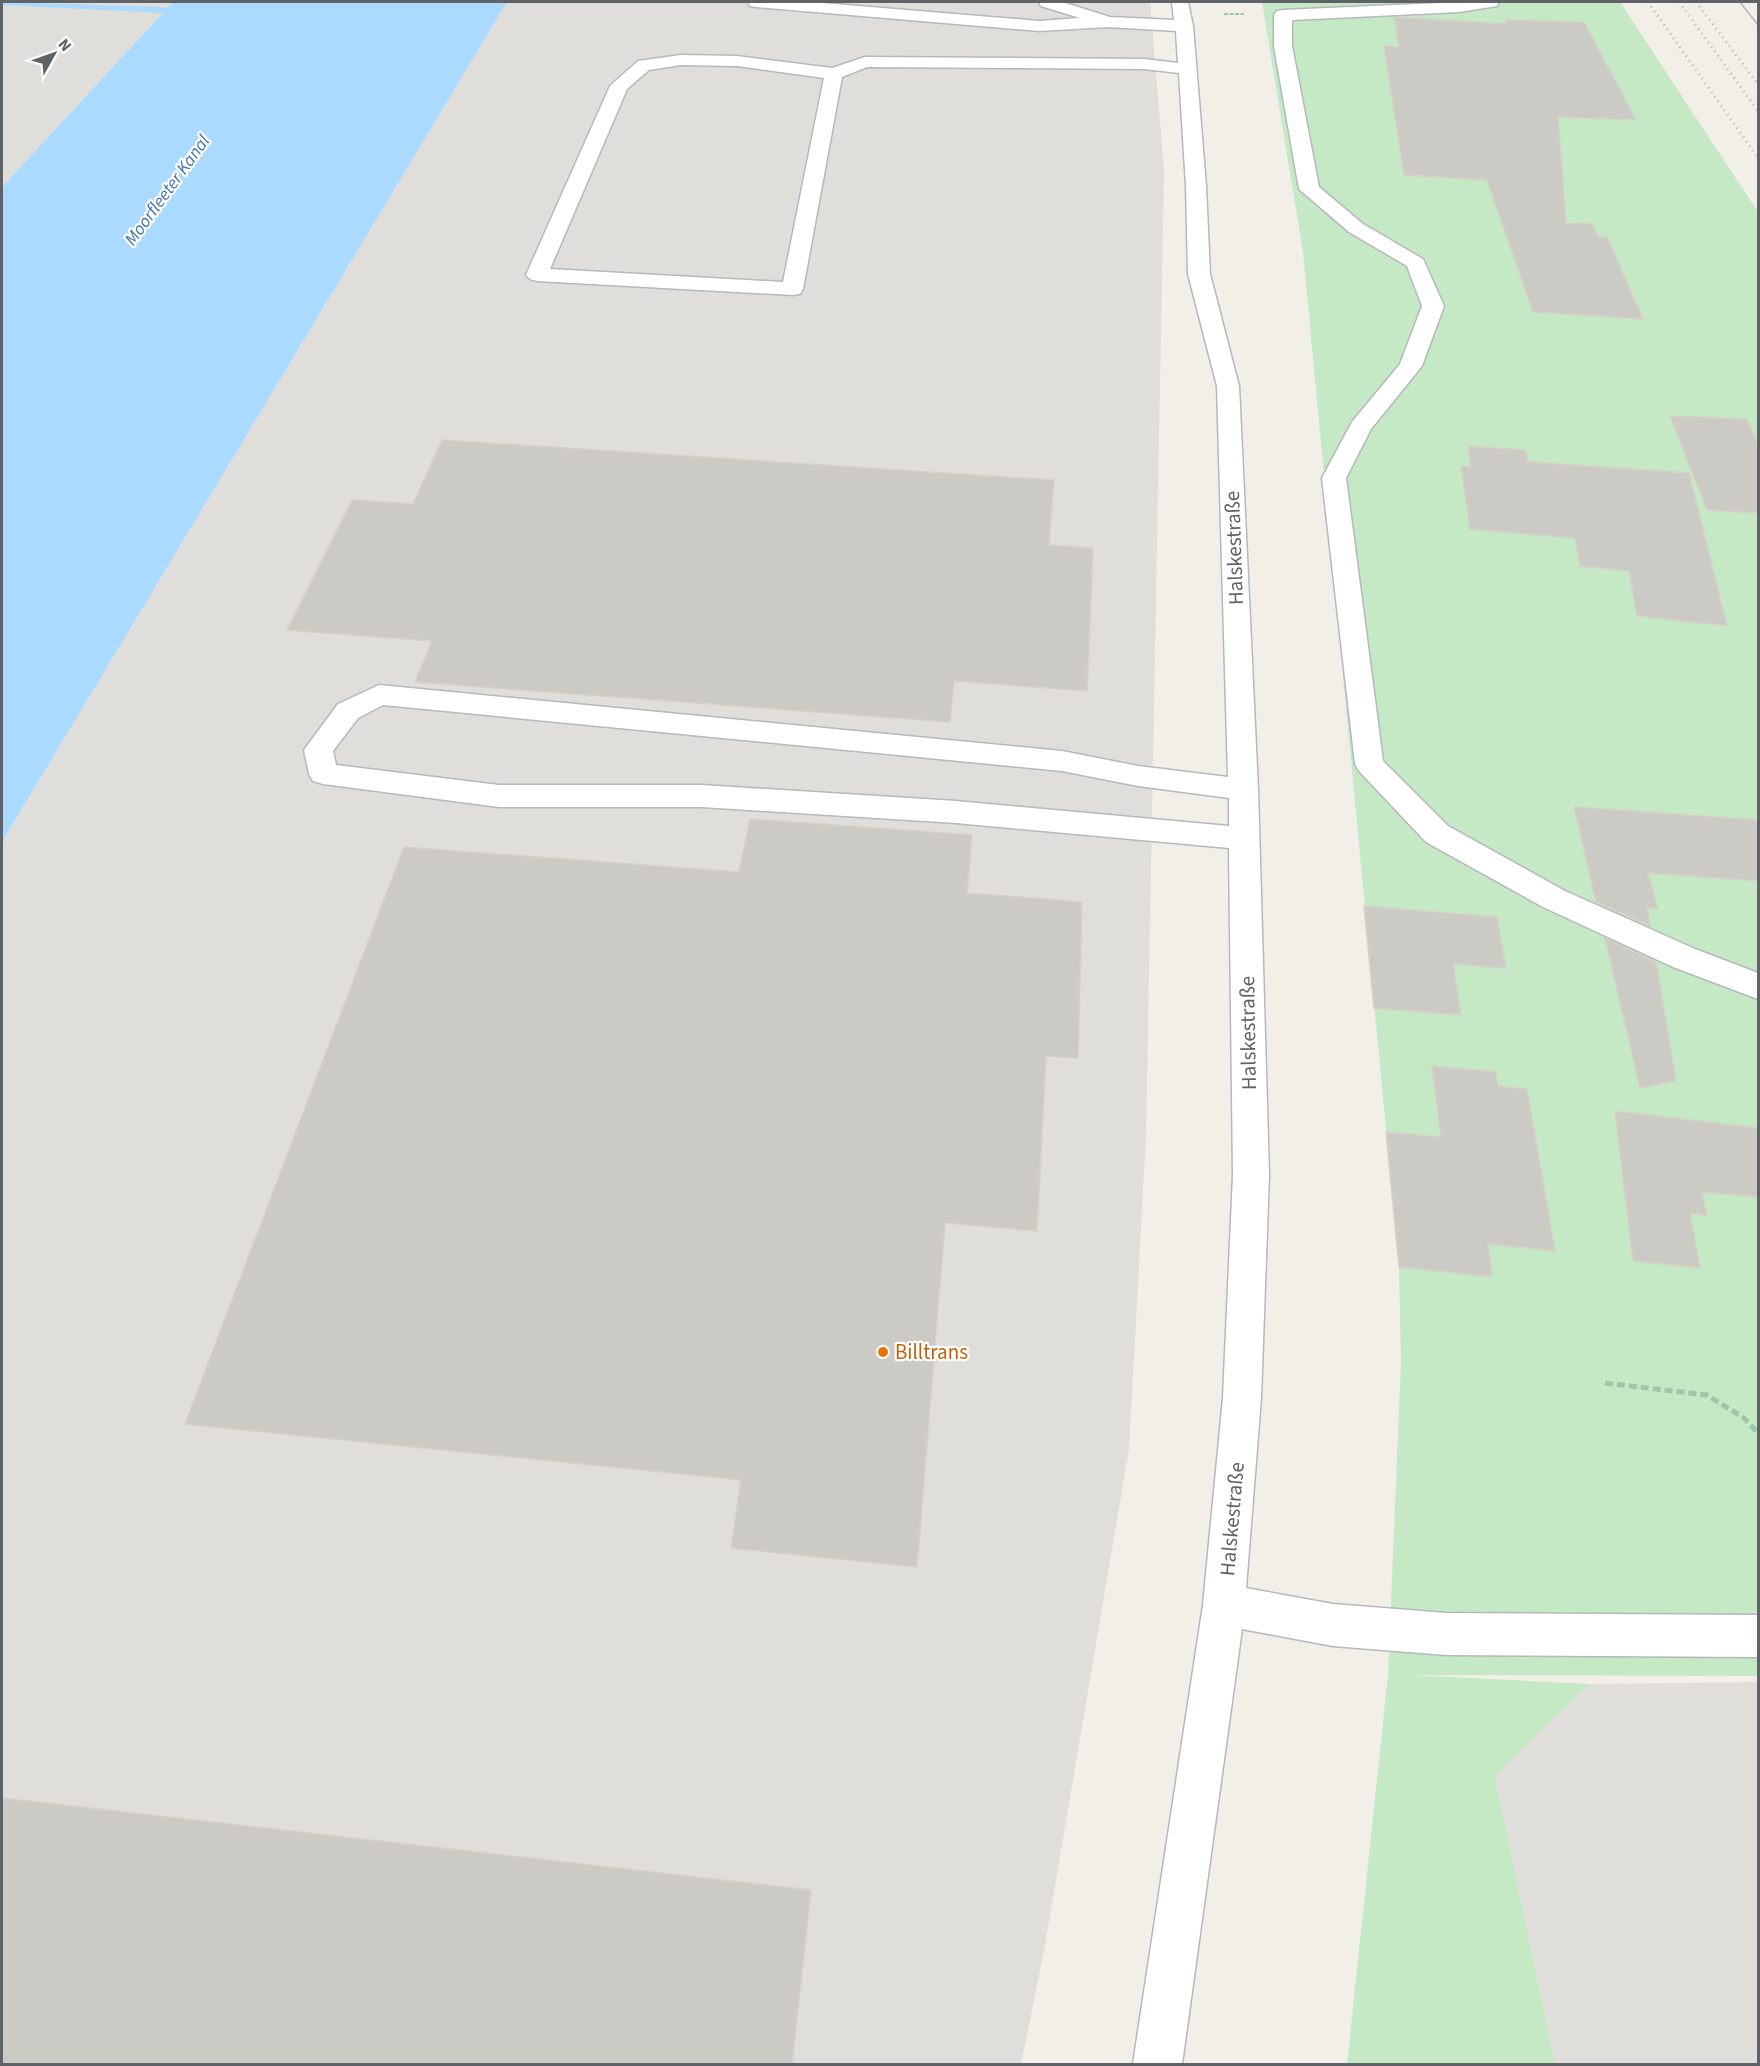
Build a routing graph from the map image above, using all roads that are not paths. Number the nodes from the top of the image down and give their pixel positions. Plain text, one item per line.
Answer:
1 (756, 2) edge
2 (1047, 2) edge
3 (1491, 2) edge
4 (1183, 13) edge
5 (1108, 22) junction
6 (1187, 69) junction
7 (834, 74) junction
8 (1243, 789) junction
9 (1244, 838) junction
10 (1758, 986) edge
11 (1224, 1605) junction
12 (1758, 1636) edge
13 (1158, 2064) edge

1 - 5 street
2 - 5 street
3 - 10 street
4 - 5 street
4 - 6 street, Halskestraße
6 - 7 street
6 - 8 street, Halskestraße
7 - 7 street
8 - 9 street, Halskestraße
8 - 9 street
9 - 11 street, Halskestraße
11 - 12 street
11 - 13 street, Halskestraße

